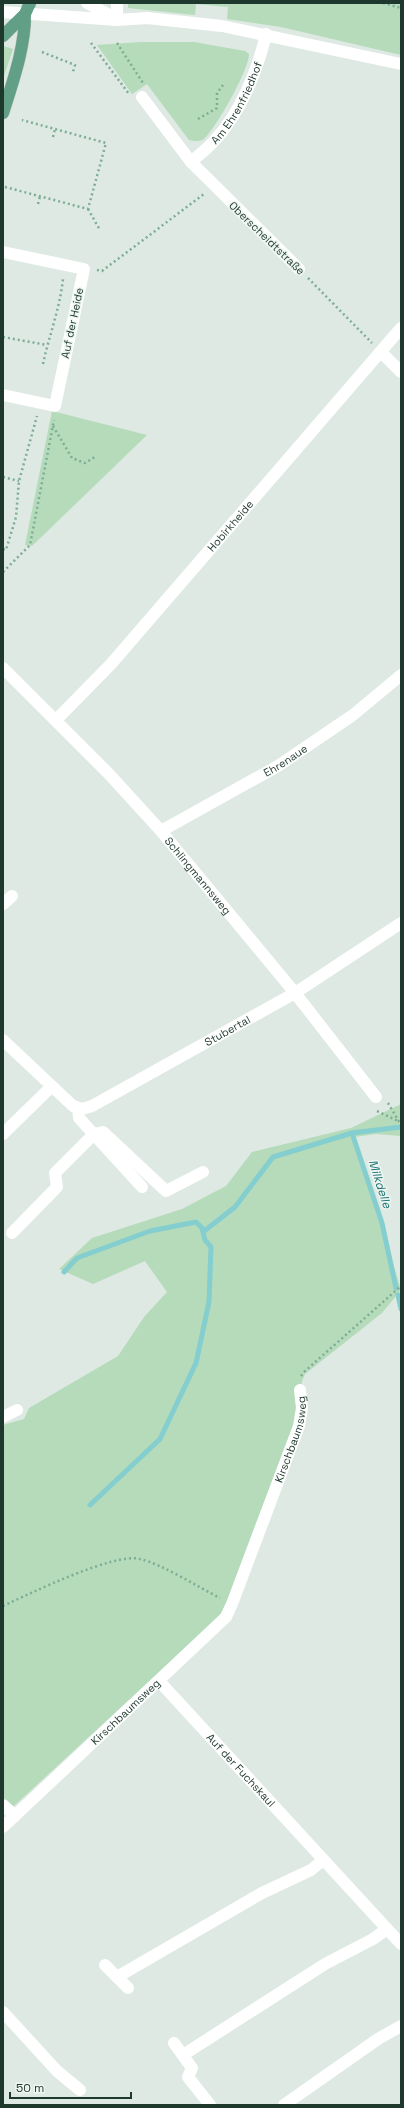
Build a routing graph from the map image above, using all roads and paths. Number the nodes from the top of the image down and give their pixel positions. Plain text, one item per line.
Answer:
1 (30, 3) edge
2 (87, 3) edge
3 (118, 3) edge
4 (383, 3) edge
5 (401, 8) edge
6 (3, 12) edge
7 (25, 14) junction
8 (3, 17) edge
9 (117, 20) junction
10 (266, 34) junction
11 (3, 36) edge
12 (91, 43) dead end
13 (117, 43) dead end
14 (42, 52) dead end
15 (401, 64) edge
16 (72, 72) dead end
17 (223, 85) dead end
18 (142, 97) junction
19 (3, 113) edge
20 (198, 119) dead end
21 (22, 120) dead end
22 (55, 129) junction
23 (53, 137) dead end
24 (191, 162) junction
25 (5, 187) dead end
26 (214, 187) junction
27 (40, 196) junction
28 (38, 204) dead end
29 (88, 209) junction
30 (100, 230) dead end
31 (3, 252) edge
32 (84, 269) junction
33 (299, 269) joint
34 (56, 278) dead end
35 (401, 328) edge
36 (3, 337) edge
37 (47, 345) junction
38 (381, 352) junction
39 (43, 364) dead end
40 (401, 372) edge
41 (3, 395) edge
42 (30, 415) dead end
43 (55, 416) dead end
44 (53, 426) junction
45 (96, 457) dead end
46 (3, 477) edge
47 (19, 481) junction
48 (3, 549) edge
49 (3, 572) edge
50 (3, 668) edge
51 (401, 675) edge
52 (56, 720) junction
53 (161, 831) junction
54 (401, 923) edge
55 (295, 993) junction
56 (3, 1040) edge
57 (51, 1087) junction
58 (376, 1097) junction
59 (78, 1108) junction
60 (398, 1121) junction
61 (401, 1125) edge
62 (3, 1134) edge
63 (94, 1134) junction
64 (203, 1172) dead end
65 (142, 1187) dead end
66 (12, 1233) dead end
67 (401, 1286) edge
68 (300, 1390) joint
69 (17, 1410) dead end
70 (3, 1417) edge
71 (232, 1604) junction
72 (3, 1606) edge
73 (159, 1681) junction
74 (3, 1805) edge
75 (15, 1816) junction
76 (3, 1827) edge
77 (323, 1860) junction
78 (387, 1929) junction
79 (401, 1944) edge
80 (105, 1965) dead end
81 (117, 1976) junction
82 (128, 1988) dead end
83 (3, 2012) edge
84 (401, 2026) edge
85 (174, 2043) dead end
86 (183, 2055) junction
87 (80, 2090) dead end
88 (210, 2105) edge
89 (284, 2105) edge

1 - 7 main road
2 - 9 street
3 - 9 street
4 - 5 path
6 - 7 street
7 - 8 street
7 - 9 street
7 - 11 main road
7 - 19 main road
9 - 10 street
10 - 15 street
10 - 24 street, Am Ehrenfriedhof
12 - 18 path
13 - 18 path
14 - 16 path
17 - 20 path
18 - 24 street, Oberscheidtstraße
21 - 22 path
22 - 23 path
22 - 29 path
24 - 26 street, Oberscheidtstraße
25 - 27 path
26 - 32 path
26 - 33 street, Oberscheidtstraße
27 - 28 path
27 - 29 path
29 - 30 path
31 - 32 street
32 - 41 street, Auf der Heide
33 - 38 path, Oberscheidtstraße
34 - 37 path
35 - 38 street, Hobirkheide
36 - 37 path
37 - 39 path
38 - 40 street
38 - 52 street, Hobirkheide
42 - 47 path
43 - 44 path
44 - 45 path
44 - 49 path
46 - 47 path
47 - 48 path
50 - 52 street, Schlingmannsweg
51 - 53 street, Ehrenaue
52 - 53 street, Schlingmannsweg
53 - 55 street, Schlingmannsweg
54 - 55 street, Stubertal
55 - 58 street, Schlingmannsweg
55 - 59 street, Stubertal
56 - 57 street
57 - 59 street
57 - 62 street
58 - 60 path
58 - 60 path
59 - 63 street
60 - 61 path
63 - 64 street
63 - 65 street
63 - 66 street
67 - 68 path, Kirschbaumsweg
68 - 71 street, Kirschbaumsweg
69 - 70 street
71 - 72 path
71 - 73 street, Kirschbaumsweg
73 - 75 street, Kirschbaumsweg
73 - 77 street, Auf der Fuchskaul
74 - 75 street
75 - 76 street, Kirschbaumsweg
77 - 78 street, Auf der Fuchskaul
77 - 81 street
78 - 79 street, Auf der Fuchskaul
78 - 86 street
80 - 81 street
81 - 82 street
83 - 87 street
84 - 89 street
85 - 86 street
86 - 88 street

